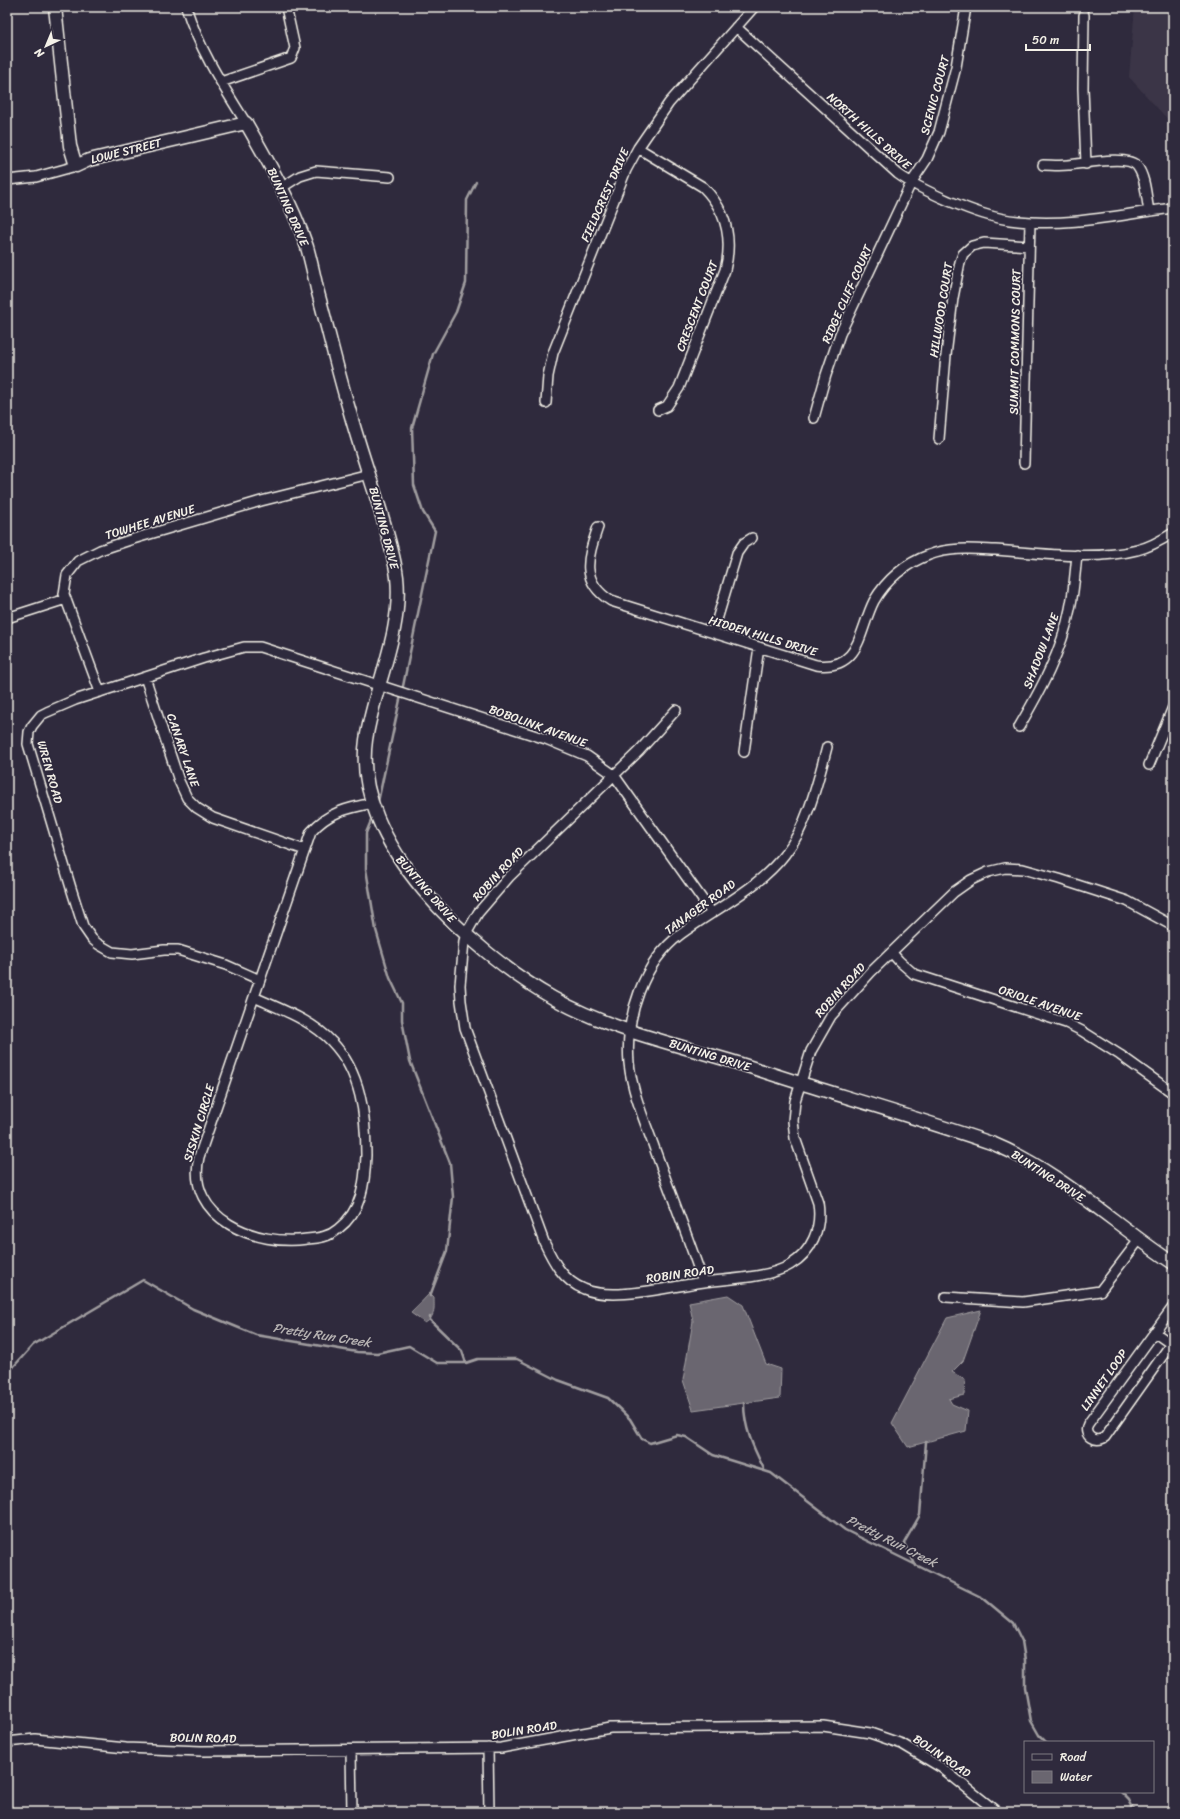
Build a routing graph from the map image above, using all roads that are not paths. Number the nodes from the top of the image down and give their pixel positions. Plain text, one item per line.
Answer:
1 (55, 7) edge
2 (186, 7) edge
3 (286, 7) edge
4 (754, 7) edge
5 (966, 7) edge
6 (1084, 15) dead end
7 (736, 27) junction
8 (222, 82) junction
9 (246, 123) junction
10 (638, 148) junction
11 (1086, 164) junction
12 (1043, 165) dead end
13 (76, 166) junction
14 (390, 177) dead end
15 (7, 180) edge
16 (911, 183) junction
17 (281, 188) junction
18 (1173, 208) edge
19 (1149, 211) junction
20 (1030, 222) junction
21 (1029, 246) junction
22 (546, 403) dead end
23 (658, 410) dead end
24 (814, 418) dead end
25 (939, 439) dead end
26 (1024, 463) dead end
27 (369, 474) junction
28 (598, 528) dead end
29 (1173, 533) edge
30 (752, 538) dead end
31 (1077, 555) junction
32 (66, 599) junction
33 (7, 618) edge
34 (713, 633) junction
35 (759, 647) junction
36 (145, 677) junction
37 (379, 686) junction
38 (100, 692) junction
39 (1173, 707) edge
40 (676, 710) dead end
41 (1019, 727) dead end
42 (827, 747) dead end
43 (744, 752) dead end
44 (1149, 765) dead end
45 (614, 775) junction
46 (373, 803) junction
47 (305, 850) junction
48 (712, 914) junction
49 (1173, 926) edge
50 (466, 934) junction
51 (892, 953) junction
52 (260, 980) junction
53 (254, 997) junction
54 (631, 1031) junction
55 (800, 1084) junction
56 (1173, 1092) edge
57 (1139, 1240) junction
58 (1173, 1264) edge
59 (704, 1282) junction
60 (946, 1297) dead end
61 (1173, 1307) edge
62 (1154, 1332) junction
63 (1172, 1342) edge
64 (7, 1742) edge
65 (488, 1748) junction
66 (352, 1750) junction
67 (352, 1812) edge
68 (489, 1812) edge
69 (997, 1812) edge

1 - 13 street
2 - 8 street, BUNTING DRIVE
3 - 8 street
4 - 7 street, FIELDCREST DRIVE
5 - 16 street, SCENIC COURT
6 - 11 street
7 - 10 street, FIELDCREST DRIVE
7 - 16 street, NORTH HILLS DRIVE
8 - 9 street, BUNTING DRIVE
9 - 13 street, LOWE STREET
9 - 17 street, BUNTING DRIVE
10 - 22 street, FIELDCREST DRIVE
10 - 23 street, CRESCENT COURT
11 - 12 street
11 - 19 street
13 - 15 street, LOWE STREET
14 - 17 street
16 - 20 street, NORTH HILLS DRIVE
16 - 24 street, RIDGE CLIFF COURT
17 - 27 street, BUNTING DRIVE
18 - 19 street, NORTH HILLS DRIVE
19 - 20 street, NORTH HILLS DRIVE
20 - 21 street, SUMMIT COMMONS COURT
21 - 25 street, HILLWOOD COURT
21 - 26 street, SUMMIT COMMONS COURT
27 - 32 street, TOWHEE AVENUE
27 - 37 street, BUNTING DRIVE
28 - 34 street, HIDDEN HILLS DRIVE
29 - 31 street, HIDDEN HILLS DRIVE
30 - 34 street
31 - 35 street, HIDDEN HILLS DRIVE
31 - 41 street, SHADOW LANE
32 - 33 street
32 - 38 street, TOWHEE AVENUE
34 - 35 street, HIDDEN HILLS DRIVE
35 - 43 street
36 - 37 street, WREN ROAD
36 - 38 street, WREN ROAD
36 - 47 street, CANARY LANE
37 - 45 street, BOBOLINK AVENUE
37 - 46 street, BUNTING DRIVE
38 - 52 street, WREN ROAD
39 - 44 street
40 - 45 street, ROBIN ROAD
42 - 48 street, TANAGER ROAD
45 - 48 street, BOBOLINK AVENUE
45 - 50 street, ROBIN ROAD
46 - 47 street, SISKIN CIRCLE
46 - 50 street, BUNTING DRIVE
47 - 52 street, SISKIN CIRCLE
48 - 54 street, TANAGER ROAD
49 - 51 street, ROBIN ROAD
50 - 54 street, BUNTING DRIVE
50 - 59 street, ROBIN ROAD
51 - 55 street, ROBIN ROAD
51 - 56 street, ORIOLE AVENUE
52 - 53 street, SISKIN CIRCLE
53 - 53 street, SISKIN CIRCLE
54 - 55 street, BUNTING DRIVE
54 - 59 street, TANAGER ROAD
55 - 57 street, BUNTING DRIVE
55 - 59 street, ROBIN ROAD
57 - 58 street, BUNTING DRIVE
57 - 60 street
61 - 62 street, LINNET LOOP
62 - 63 street
62 - 63 street, LINNET LOOP
64 - 66 street, BOLIN ROAD
65 - 66 street, BOLIN ROAD
65 - 68 street
65 - 69 street, BOLIN ROAD
66 - 67 street

